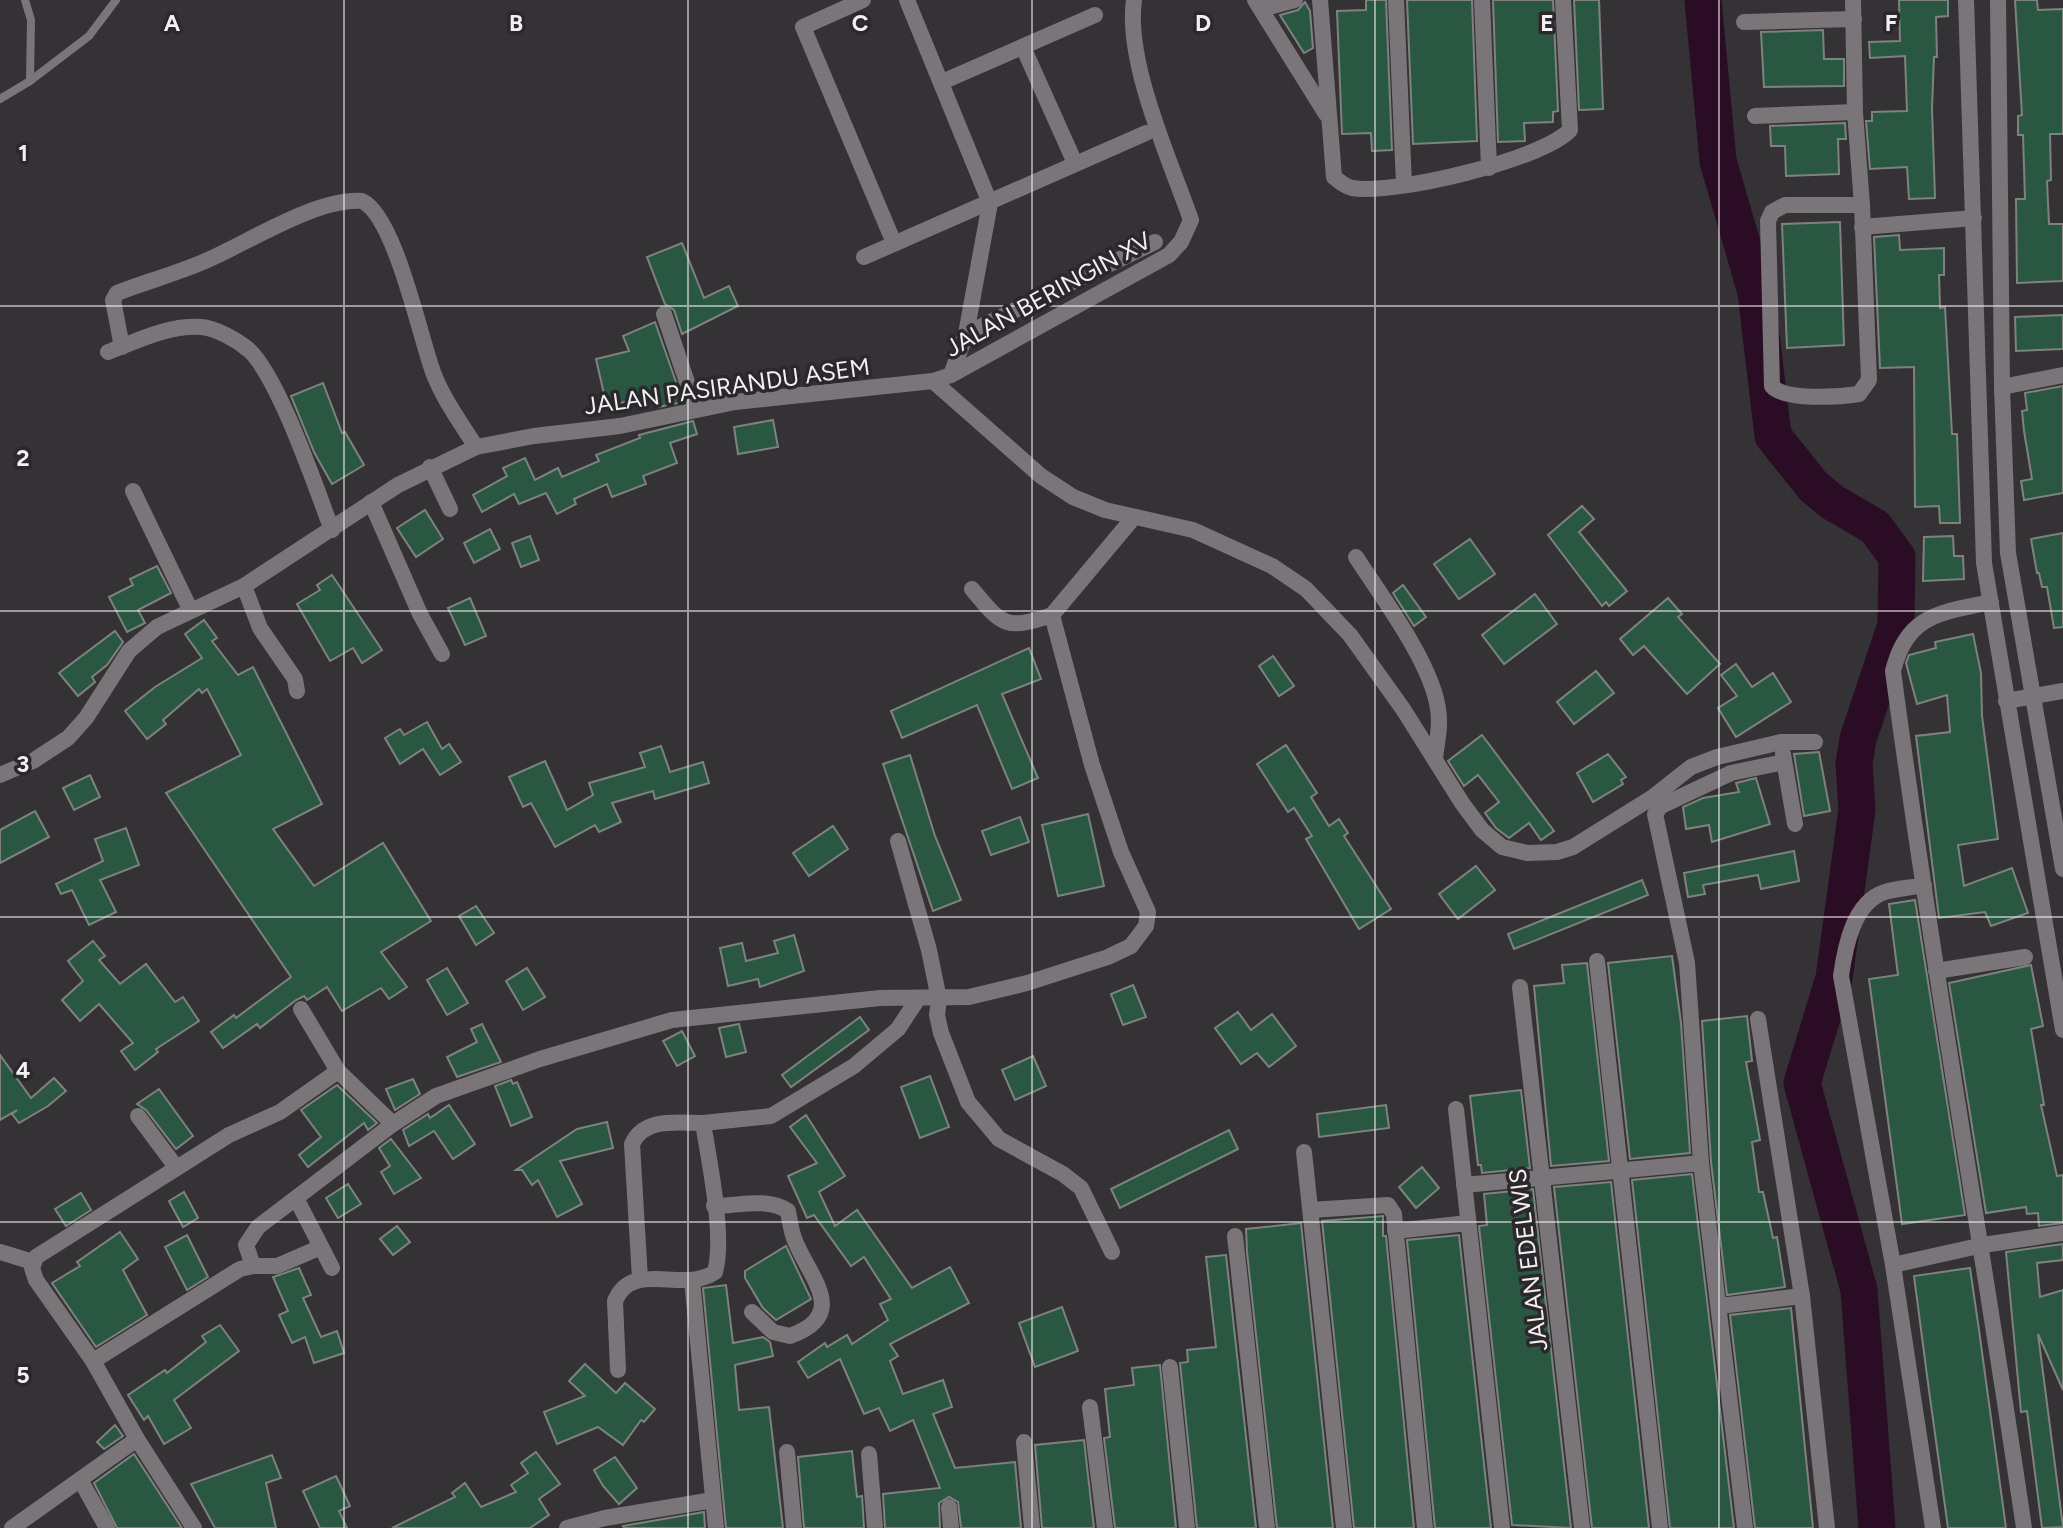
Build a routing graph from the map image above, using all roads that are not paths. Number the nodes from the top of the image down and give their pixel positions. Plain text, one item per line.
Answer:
1 (25, 0) edge
2 (116, 0) edge
3 (863, 0) edge
4 (907, 0) edge
5 (1134, 0) edge
6 (1295, 0) edge
7 (1320, 0) edge
8 (1396, 0) edge
9 (1482, 0) edge
10 (1563, 0) edge
11 (1853, 0) edge
12 (1966, 0) edge
13 (1998, 0) edge
14 (1258, 5) edge
15 (1095, 15) dead end
16 (1854, 19) junction
17 (1744, 22) dead end
18 (1023, 47) junction
19 (30, 81) junction
20 (942, 82) junction
21 (0, 99) edge
22 (1855, 112) junction
23 (1327, 116) junction
24 (1755, 116) dead end
25 (1146, 133) dead end
26 (1075, 163) junction
27 (1489, 168) junction
28 (1404, 184) junction
29 (989, 203) junction
30 (1861, 205) junction
31 (1973, 218) junction
32 (1863, 228) junction
33 (894, 243) junction
34 (1155, 243) dead end
35 (864, 257) dead end
36 (664, 314) dead end
37 (966, 334) junction
38 (951, 375) junction
39 (2063, 375) edge
40 (933, 381) junction
41 (2002, 387) junction
42 (696, 409) junction
43 (476, 447) junction
44 (430, 467) junction
45 (133, 491) dead end
46 (371, 502) junction
47 (450, 509) dead end
48 (1134, 517) junction
49 (332, 530) junction
50 (1356, 557) dead end
51 (244, 586) junction
52 (972, 589) dead end
53 (1991, 602) junction
54 (190, 609) junction
55 (1052, 615) junction
56 (442, 654) dead end
57 (297, 691) dead end
58 (2063, 691) edge
59 (2031, 696) junction
60 (2007, 701) junction
61 (1781, 742) junction
62 (1815, 742) dead end
63 (1435, 758) junction
64 (1784, 762) junction
65 (0, 775) edge
66 (1795, 824) dead end
67 (898, 841) dead end
68 (2063, 869) edge
69 (1924, 886) junction
70 (2025, 957) dead end
71 (1597, 961) dead end
72 (1936, 971) junction
73 (1520, 987) dead end
74 (939, 999) junction
75 (917, 1000) junction
76 (301, 1009) dead end
77 (1758, 1019) dead end
78 (2063, 1030) edge
79 (338, 1072) junction
80 (1456, 1109) dead end
81 (138, 1116) dead end
82 (702, 1123) junction
83 (393, 1124) junction
84 (1304, 1152) dead end
85 (1701, 1163) junction
86 (176, 1167) junction
87 (1621, 1170) junction
88 (1542, 1178) junction
89 (1464, 1185) junction
90 (297, 1200) junction
91 (714, 1206) junction
92 (1311, 1210) junction
93 (1468, 1223) junction
94 (1395, 1231) junction
95 (2063, 1233) edge
96 (1235, 1236) dead end
97 (1983, 1245) junction
98 (321, 1247) junction
99 (0, 1252) edge
100 (1112, 1252) dead end
101 (33, 1262) junction
102 (1894, 1265) junction
103 (253, 1266) junction
104 (332, 1268) dead end
105 (640, 1279) junction
106 (692, 1280) junction
107 (1802, 1296) junction
108 (1720, 1306) junction
109 (752, 1312) dead end
110 (93, 1361) junction
111 (1171, 1367) dead end
112 (618, 1370) dead end
113 (1090, 1408) dead end
114 (137, 1439) junction
115 (1024, 1442) dead end
116 (787, 1452) dead end
117 (869, 1454) dead end
118 (81, 1481) junction
119 (713, 1500) junction
120 (949, 1507) dead end
121 (636, 1520) edge
122 (12, 1528) edge
123 (107, 1528) edge
124 (194, 1528) edge
125 (567, 1528) edge
126 (716, 1528) edge
127 (794, 1528) edge
128 (875, 1528) edge
129 (951, 1528) edge
130 (1032, 1528) edge
131 (1105, 1528) edge
132 (1187, 1528) edge
133 (1267, 1528) edge
134 (1343, 1528) edge
135 (1425, 1528) edge
136 (1503, 1528) edge
137 (1581, 1528) edge
138 (1660, 1528) edge
139 (1745, 1528) edge
140 (1827, 1528) edge
141 (1933, 1528) edge
142 (2024, 1528) edge

1 - 19 lane
2 - 19 lane
3 - 33 street
4 - 20 street
5 - 38 street, JALAN BERINGIN XV
6 - 14 street
7 - 23 street
8 - 28 street
9 - 27 street
10 - 27 street
11 - 16 street
12 - 31 street
13 - 41 street
14 - 23 street
15 - 18 street
16 - 17 street
16 - 22 street
18 - 20 street
18 - 26 street
19 - 21 lane
20 - 29 street
22 - 24 street
22 - 30 street
23 - 28 street
25 - 26 street
26 - 29 street
27 - 28 street
29 - 33 street
29 - 37 street
30 - 32 street
30 - 32 street
31 - 32 street
31 - 53 street
33 - 35 street
34 - 37 street
36 - 42 street
37 - 38 street
38 - 40 street, JALAN BERINGIN XV
39 - 41 street
40 - 42 street, JALAN PASIRANDU ASEM
40 - 48 street
41 - 59 street
42 - 43 street, JALAN PASIRANDU ASEM
43 - 44 street, JALAN PASIRANDU ASEM
43 - 49 street
44 - 46 street, JALAN PASIRANDU ASEM
44 - 47 street
45 - 54 street
46 - 49 street, JALAN PASIRANDU ASEM
46 - 56 street
48 - 55 street
48 - 63 street
49 - 51 street, JALAN PASIRANDU ASEM
50 - 63 street
51 - 54 street, JALAN PASIRANDU ASEM
51 - 57 street
52 - 55 street
53 - 60 street
53 - 69 street
54 - 65 street, JALAN PASIRANDU ASEM
55 - 74 street
58 - 59 street
59 - 60 street
59 - 68 street
60 - 78 street
61 - 62 street
61 - 63 street
61 - 64 street
64 - 66 street
64 - 85 street
67 - 74 street
69 - 72 street
69 - 102 street
70 - 72 street
71 - 87 street
72 - 97 street
73 - 88 street, JALAN EDELWIS
74 - 75 street
74 - 100 street
75 - 82 street
75 - 83 street
76 - 79 street
77 - 107 street
79 - 83 street
79 - 86 street
80 - 89 street
81 - 86 street
82 - 91 street
82 - 105 street
83 - 90 street
84 - 92 street
85 - 87 street
85 - 108 street
86 - 101 street
87 - 88 street
87 - 138 street
88 - 89 street
88 - 137 street, JALAN EDELWIS
89 - 93 street
90 - 98 street
90 - 103 street
91 - 106 street
91 - 109 street
92 - 94 street
92 - 134 street
93 - 94 street
93 - 136 street
94 - 135 street
95 - 97 street
96 - 133 street
97 - 102 street
97 - 142 street
98 - 103 street
98 - 104 street
99 - 101 street
101 - 110 street
102 - 141 street
103 - 110 street
105 - 106 street
105 - 112 street
106 - 119 street
107 - 108 street
107 - 140 street
108 - 139 street
110 - 114 street
111 - 132 street
113 - 131 street
114 - 118 street
114 - 124 street
115 - 130 street
116 - 127 street
117 - 128 street
118 - 122 street
118 - 123 street
119 - 121 street
119 - 126 street
120 - 129 street
121 - 125 street

